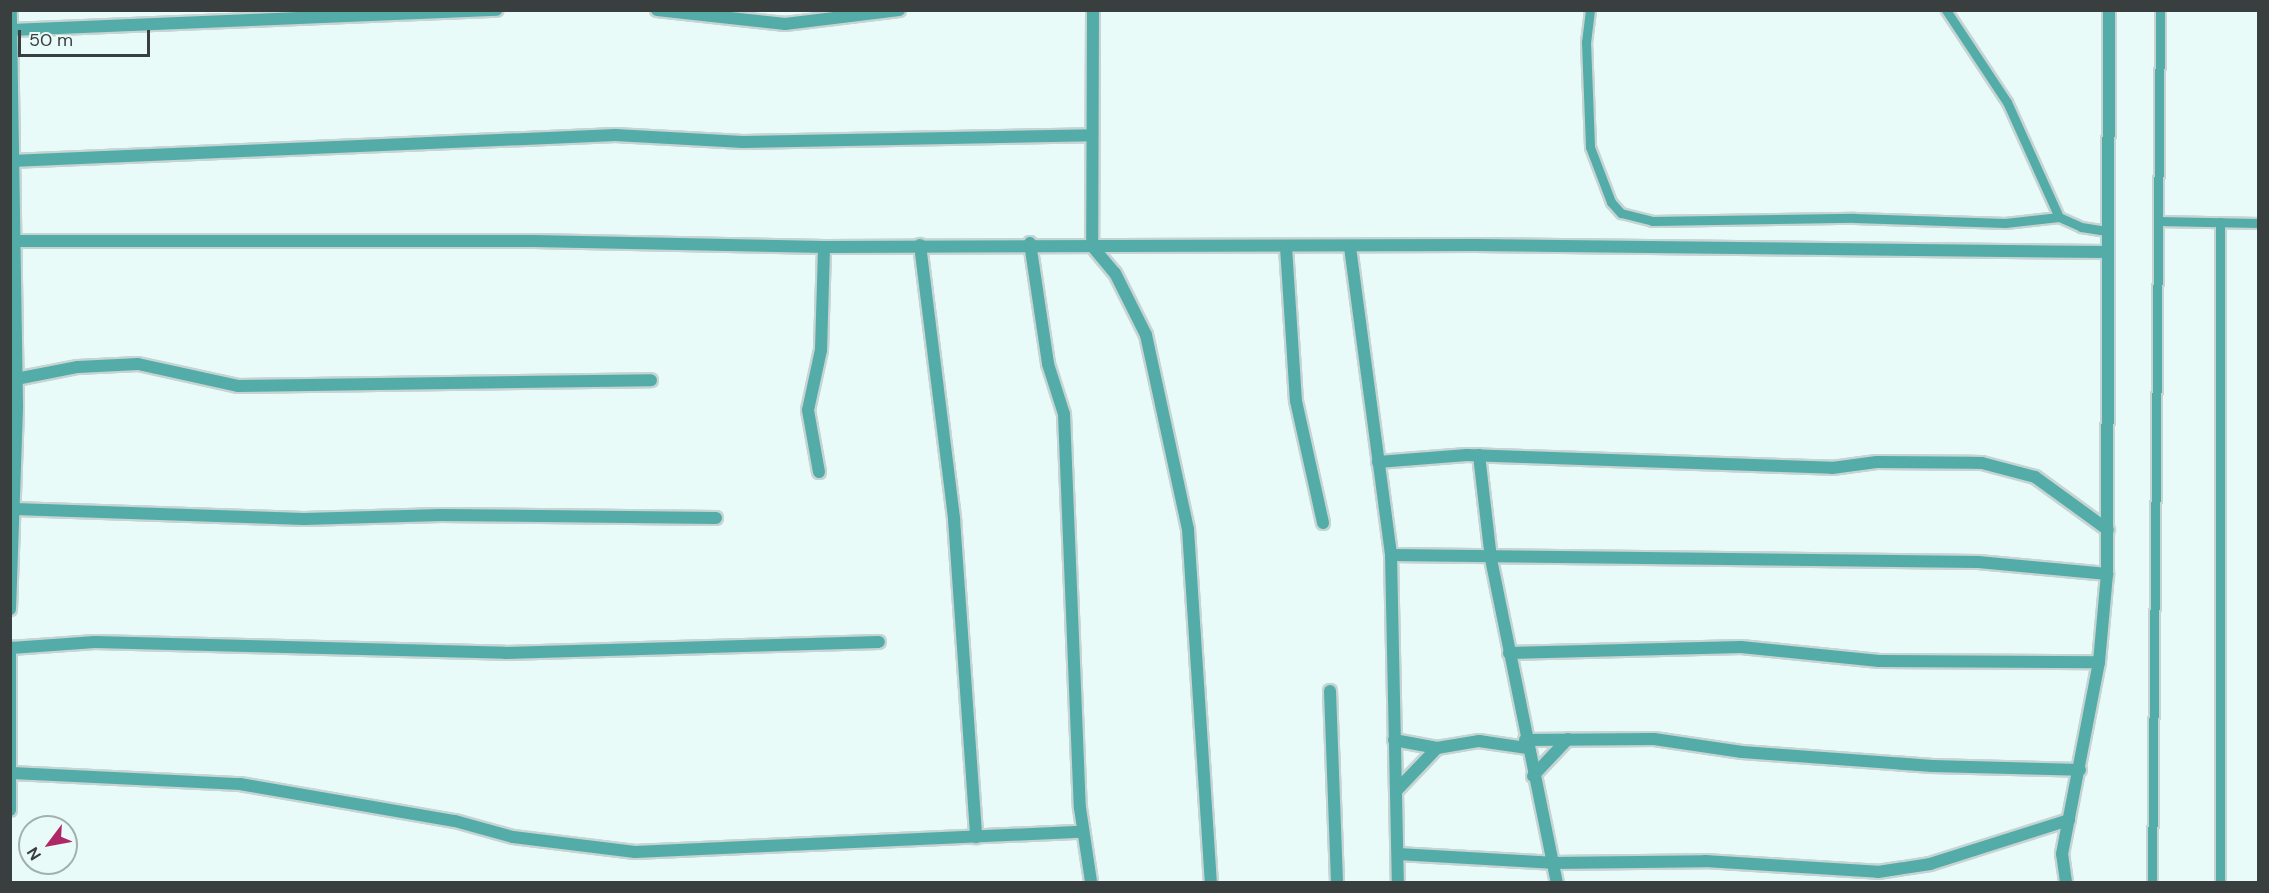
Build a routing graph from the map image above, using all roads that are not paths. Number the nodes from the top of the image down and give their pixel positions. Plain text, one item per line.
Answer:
1 (11, 10) edge
2 (497, 10) edge
3 (657, 10) edge
4 (898, 10) edge
5 (1093, 10) edge
6 (1590, 10) edge
7 (1946, 10) edge
8 (2109, 10) edge
9 (2160, 10) edge
10 (11, 30) edge
11 (1092, 135) junction
12 (11, 161) edge
13 (2059, 217) junction
14 (2157, 221) junction
15 (2220, 222) junction
16 (2259, 223) edge
17 (2107, 231) junction
18 (14, 241) junction
19 (1030, 243) junction
20 (920, 244) junction
21 (1092, 246) junction
22 (824, 247) junction
23 (1286, 247) junction
24 (1350, 247) junction
25 (2106, 252) junction
26 (12, 339) edge
27 (16, 379) junction
28 (651, 380) dead end
29 (14, 407) edge
30 (1479, 455) junction
31 (1378, 462) junction
32 (819, 472) dead end
33 (15, 509) junction
34 (716, 518) dead end
35 (1323, 523) dead end
36 (2108, 530) junction
37 (1391, 555) junction
38 (1491, 560) junction
39 (2108, 574) junction
40 (10, 609) edge
41 (879, 642) dead end
42 (10, 647) edge
43 (1509, 653) junction
44 (2099, 662) junction
45 (1330, 690) dead end
46 (1569, 739) junction
47 (1394, 740) junction
48 (1526, 744) junction
49 (11, 747) edge
50 (1437, 748) junction
51 (2080, 770) junction
52 (13, 773) junction
53 (1533, 776) junction
54 (1396, 791) junction
55 (10, 810) edge
56 (2069, 820) junction
57 (1082, 832) junction
58 (976, 837) junction
59 (1398, 854) junction
60 (1552, 863) junction
61 (1091, 882) edge
62 (1211, 882) edge
63 (1337, 882) edge
64 (1398, 882) edge
65 (1557, 882) edge
66 (2066, 882) edge
67 (2152, 882) edge
68 (2220, 882) edge

1 - 10 street
2 - 10 street
3 - 4 street
5 - 11 street
6 - 13 lane
7 - 13 lane
8 - 17 street
9 - 14 lane
10 - 12 street
11 - 12 street
11 - 21 street
12 - 18 street
13 - 17 lane
14 - 15 lane
14 - 67 lane
15 - 16 lane
15 - 68 lane
17 - 25 street
18 - 22 street
18 - 26 street
19 - 20 street
19 - 21 street
19 - 57 street
20 - 22 street
20 - 58 street
21 - 23 street
21 - 62 street
22 - 32 street
23 - 24 street
23 - 35 street
24 - 25 street
24 - 31 street
25 - 36 street
26 - 27 street
27 - 28 street
27 - 29 street
29 - 33 street
30 - 31 street
30 - 36 street
30 - 38 street
31 - 37 street
33 - 34 street
33 - 40 street
36 - 39 street
37 - 38 street
37 - 47 street
38 - 39 street
38 - 43 street
39 - 44 street
41 - 42 street
42 - 49 street
43 - 44 street
43 - 48 street
44 - 51 street
45 - 63 street
46 - 48 street
46 - 51 street
46 - 53 street
47 - 50 street
47 - 54 street
48 - 50 street
48 - 53 street
49 - 52 street
50 - 54 street
51 - 56 street
52 - 55 street
52 - 58 street
53 - 60 street
54 - 59 street
56 - 60 street
56 - 66 street
57 - 58 street
57 - 61 street
59 - 60 street
59 - 64 street
60 - 65 street

